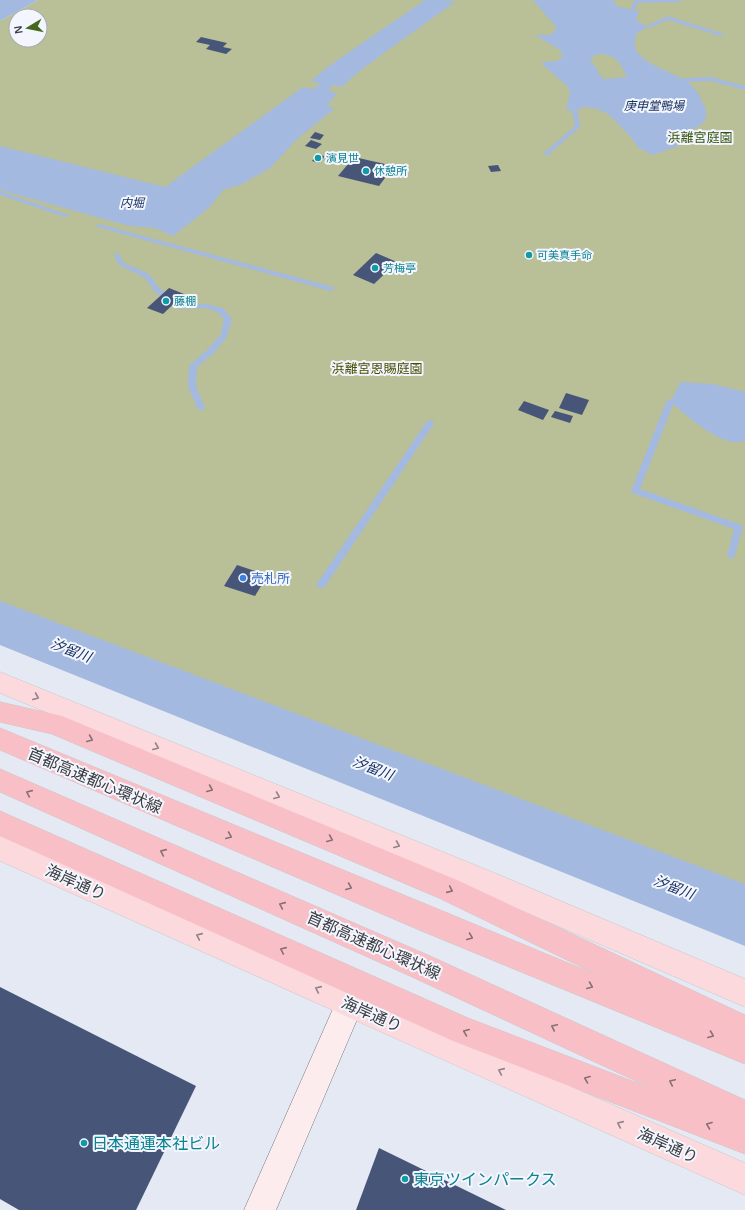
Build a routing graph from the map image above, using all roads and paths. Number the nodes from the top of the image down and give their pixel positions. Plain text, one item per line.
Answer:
1 (0, 682) edge
2 (0, 712) edge
3 (0, 739) edge
4 (0, 780) edge
5 (0, 823) edge
6 (0, 848) edge
7 (745, 993) edge
8 (350, 1003) junction
9 (745, 1030) edge
10 (745, 1049) edge
11 (745, 1116) edge
12 (745, 1139) edge
13 (745, 1179) edge
14 (260, 1210) edge

1 -> 7 main road
2 -> 9 highway
3 -> 10 highway, 首都高速都心環状線
11 -> 4 highway, 首都高速都心環状線
12 -> 5 highway
8 -> 6 main road, 海岸通り
13 -> 8 main road, 海岸通り
8 - 14 street

